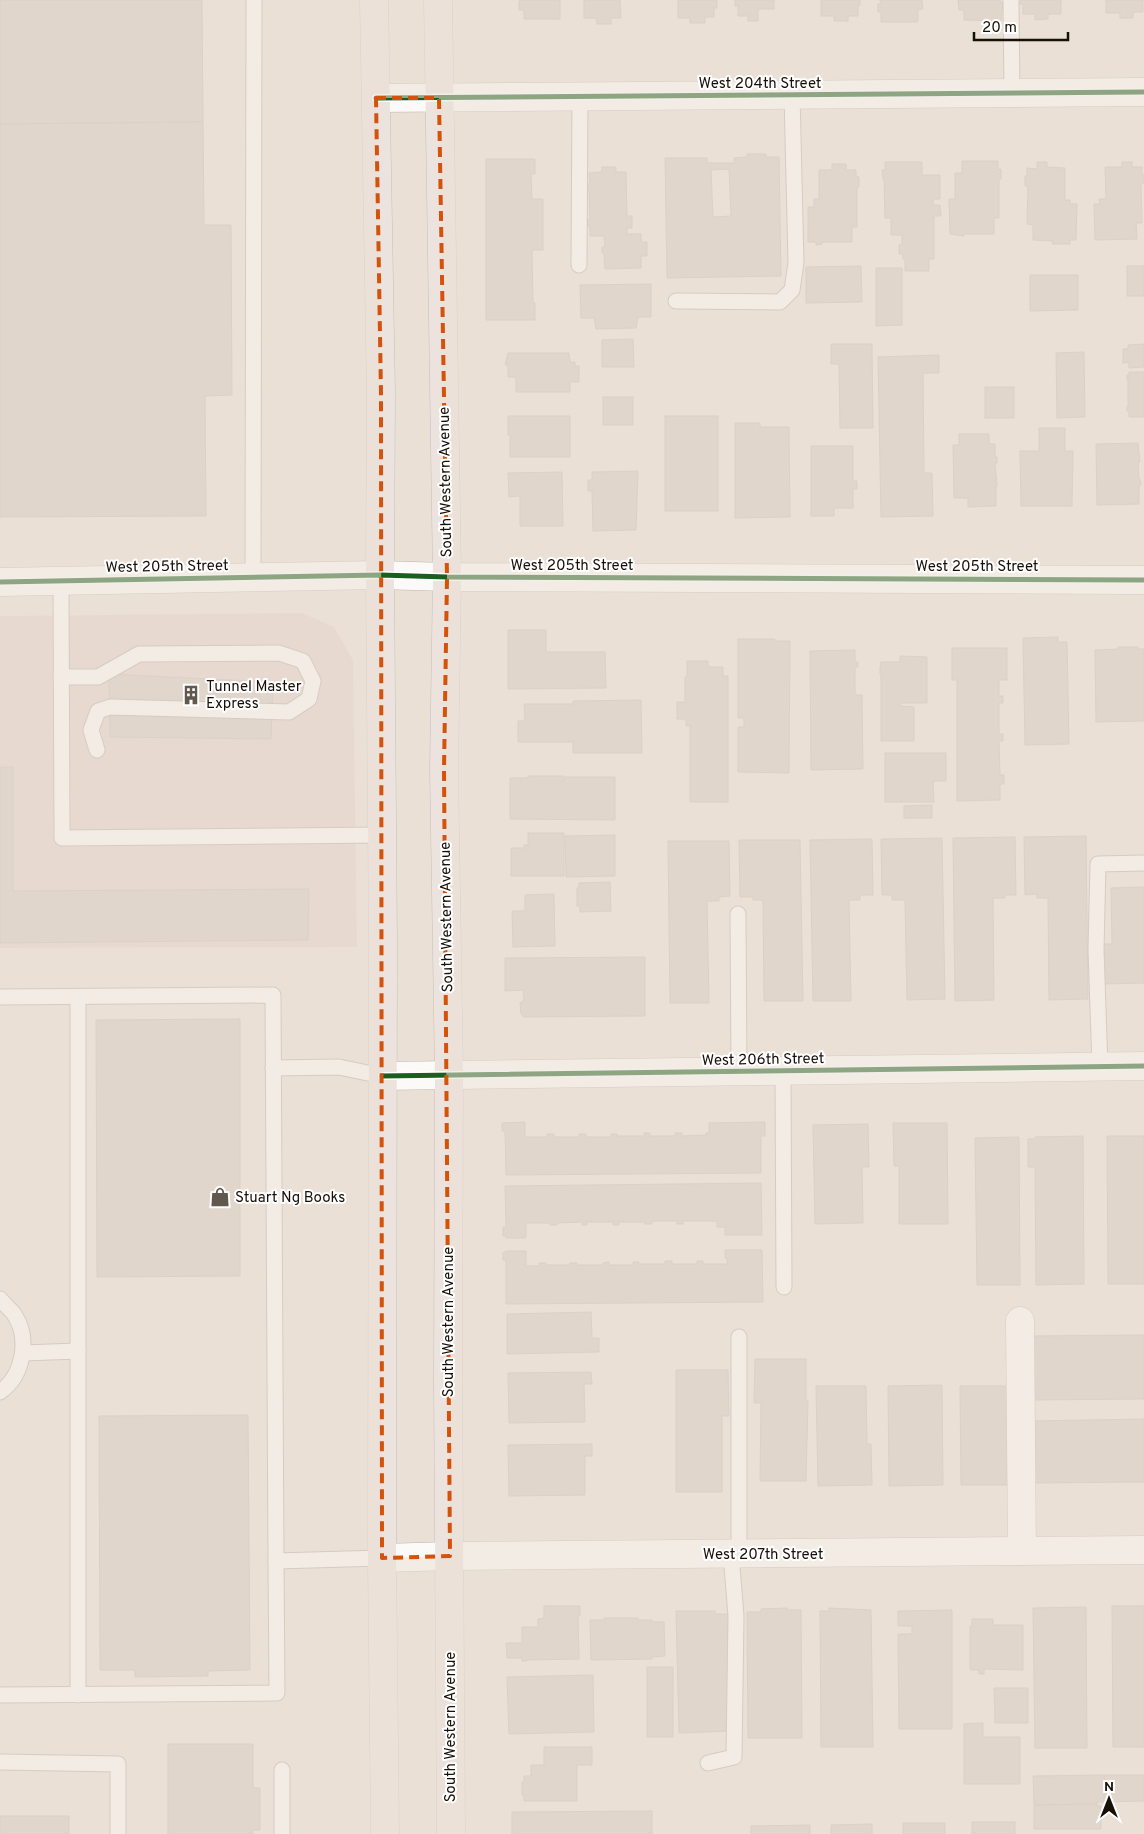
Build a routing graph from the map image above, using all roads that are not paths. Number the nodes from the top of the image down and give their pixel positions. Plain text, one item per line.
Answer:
1 (254, 0) edge
2 (374, 0) edge
3 (438, 0) edge
4 (1011, 0) edge
5 (1144, 92) edge
6 (1012, 94) junction
7 (792, 96) junction
8 (580, 97) junction
9 (376, 98) junction
10 (439, 98) junction
11 (579, 265) dead end
12 (676, 301) dead end
13 (380, 574) junction
14 (252, 577) junction
15 (447, 577) junction
16 (1144, 580) edge
17 (61, 581) junction
18 (0, 582) edge
19 (61, 677) junction
20 (97, 750) dead end
21 (382, 835) junction
22 (1144, 863) edge
23 (738, 914) dead end
24 (78, 996) junction
25 (0, 997) edge
26 (1144, 1066) edge
27 (1100, 1067) junction
28 (273, 1068) junction
29 (783, 1071) junction
30 (739, 1072) junction
31 (449, 1075) junction
32 (382, 1076) junction
33 (784, 1287) dead end
34 (0, 1299) edge
35 (1020, 1321) dead end
36 (739, 1337) dead end
37 (78, 1350) junction
38 (23, 1353) junction
39 (0, 1392) edge
40 (1144, 1550) edge
41 (1022, 1551) junction
42 (735, 1554) junction
43 (450, 1556) junction
44 (382, 1558) junction
45 (276, 1561) junction
46 (0, 1695) edge
47 (78, 1695) junction
48 (0, 1762) edge
49 (708, 1763) dead end
50 (282, 1770) dead end
51 (118, 1834) edge
52 (282, 1834) edge
53 (385, 1834) edge
54 (451, 1834) edge

1 - 14 lane
2 - 9 main road
3 - 10 main road, South Western Avenue
4 - 6 lane
5 - 6 street, West 204th Street
6 - 7 street, West 204th Street
7 - 8 street, West 204th Street
7 - 12 lane
8 - 10 street, West 204th Street
8 - 11 lane
9 - 10 street, West 204th Street
9 - 13 main road
10 - 15 main road, South Western Avenue
13 - 14 street, West 205th Street
13 - 15 street, West 205th Street
13 - 21 main road
14 - 17 street, West 205th Street
15 - 16 street, West 205th Street
15 - 31 main road, South Western Avenue
17 - 18 street, West 205th Street
17 - 19 lane
19 - 20 lane
19 - 21 lane
21 - 32 main road
22 - 27 lane
23 - 30 lane
24 - 25 lane
24 - 28 lane
24 - 37 lane
26 - 27 street, West 206th Street
27 - 29 street, West 206th Street
28 - 32 lane
28 - 45 lane
29 - 30 street, West 206th Street
29 - 33 lane
30 - 31 street, West 206th Street
31 - 32 street, West 206th Street
31 - 43 main road, South Western Avenue
32 - 44 main road
34 - 38 lane
35 - 41 street
36 - 42 lane
37 - 38 lane
37 - 47 lane
38 - 39 lane
40 - 41 street, West 207th Street
41 - 42 street, West 207th Street
42 - 43 street, West 207th Street
42 - 49 lane
43 - 44 street, West 207th Street
43 - 54 main road, South Western Avenue
44 - 45 lane
44 - 53 main road
45 - 47 lane
46 - 47 lane
48 - 51 lane
50 - 52 lane

